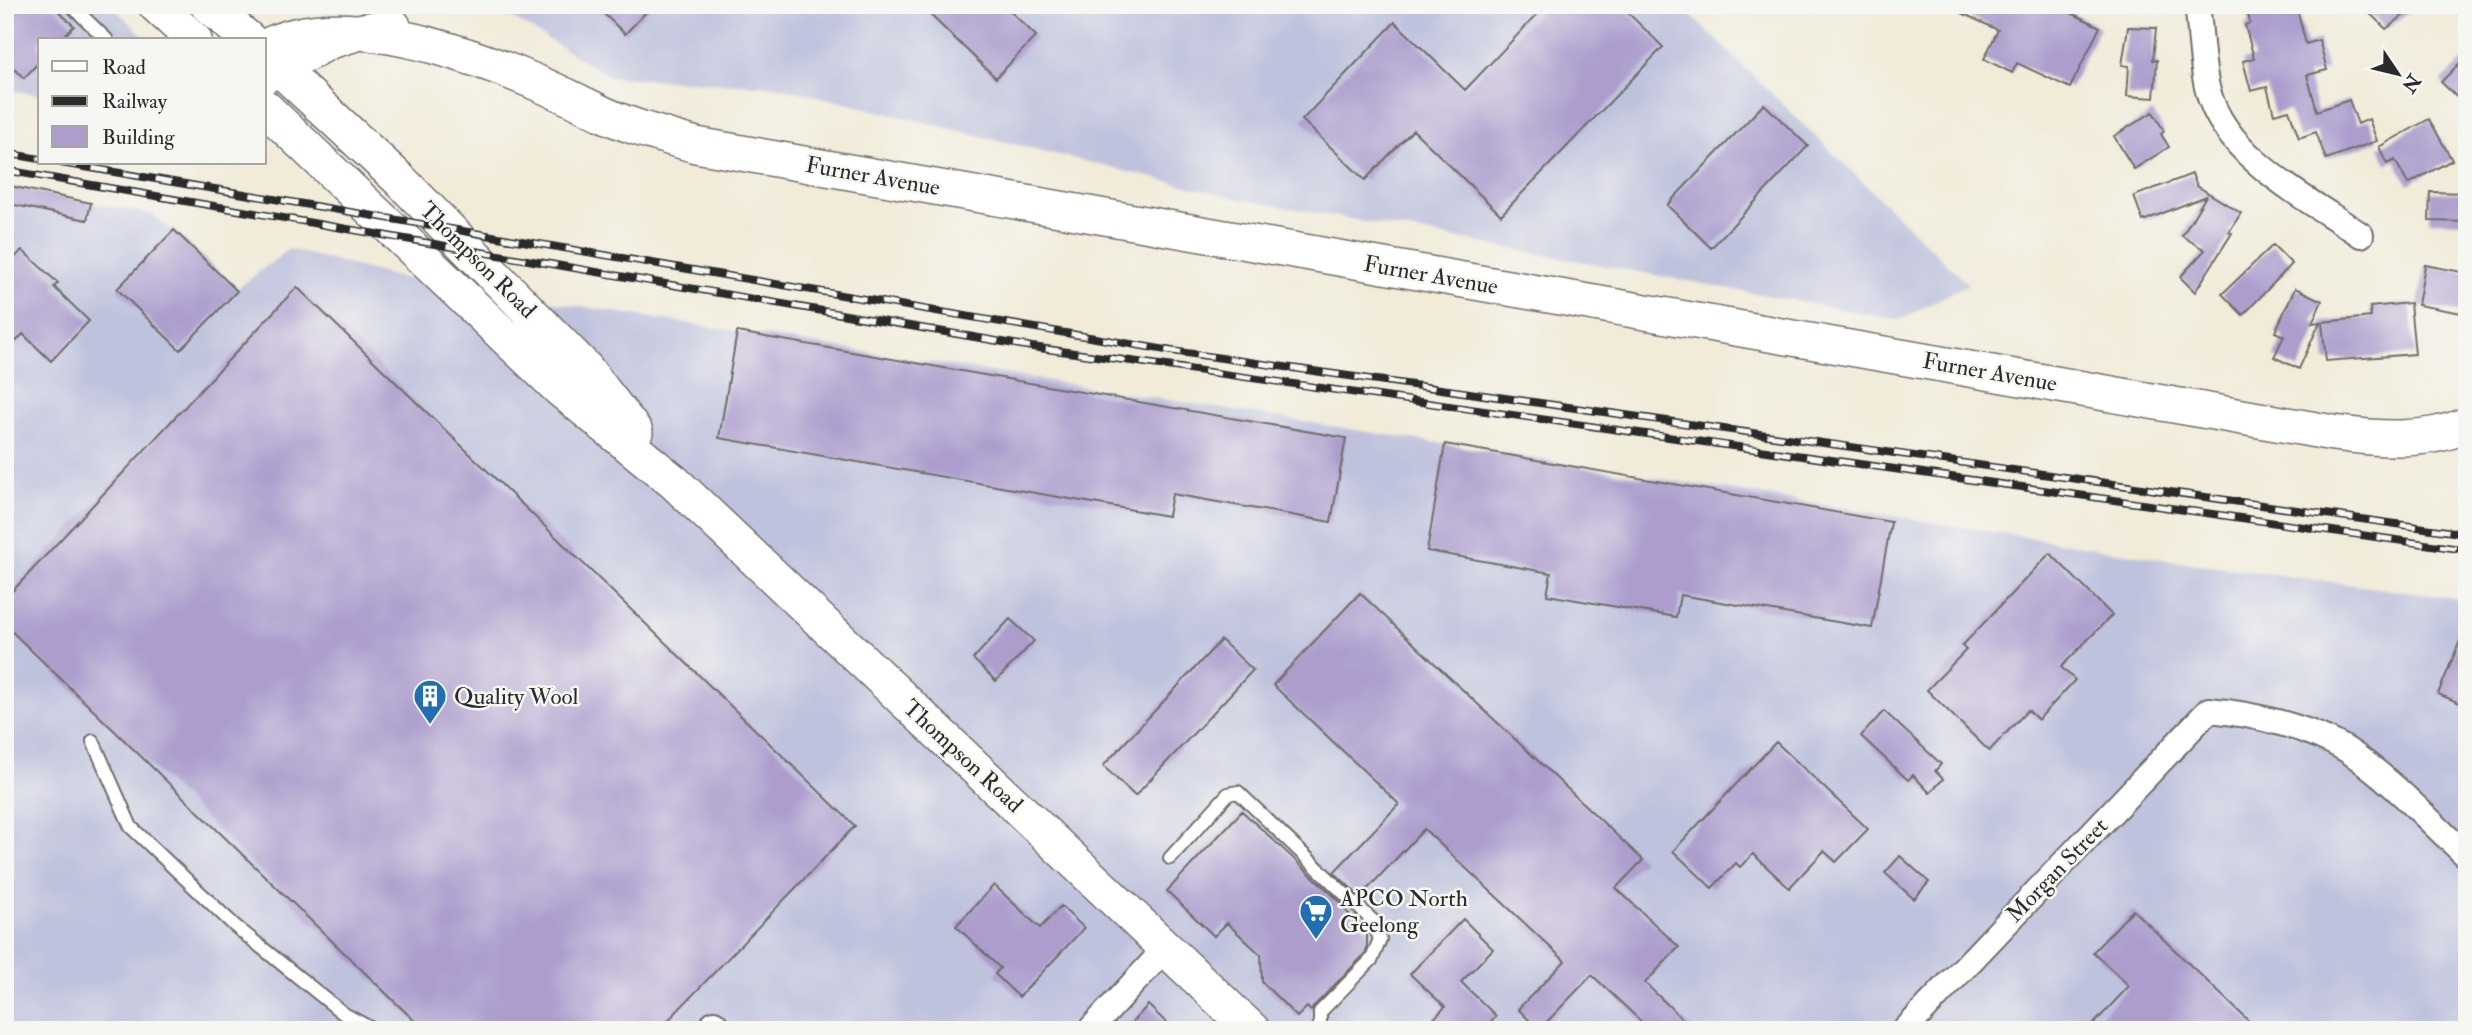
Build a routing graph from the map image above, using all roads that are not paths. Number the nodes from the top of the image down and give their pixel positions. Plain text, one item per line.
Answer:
1 (71, 5) edge
2 (156, 5) edge
3 (208, 5) edge
4 (2197, 5) edge
5 (105, 38) edge
6 (192, 38) edge
7 (247, 38) edge
8 (268, 62) edge
9 (266, 109) edge
10 (2361, 235) dead end
11 (2467, 425) edge
12 (674, 482) junction
13 (93, 741) dead end
14 (2467, 856) edge
15 (1170, 858) dead end
16 (1166, 948) junction
17 (374, 1030) edge
18 (1090, 1030) edge
19 (1252, 1030) edge
20 (1320, 1030) edge
21 (1905, 1030) edge

1 - 5 lane
2 - 6 street
3 - 7 street
4 - 10 street
8 - 11 street, Furner Avenue
8 - 12 street, Thompson Road
9 - 12 street, Thompson Road
12 - 16 street, Thompson Road
13 - 17 lane
14 - 21 street, Morgan Street
15 - 20 lane
16 - 18 street
16 - 19 street, Thompson Road

